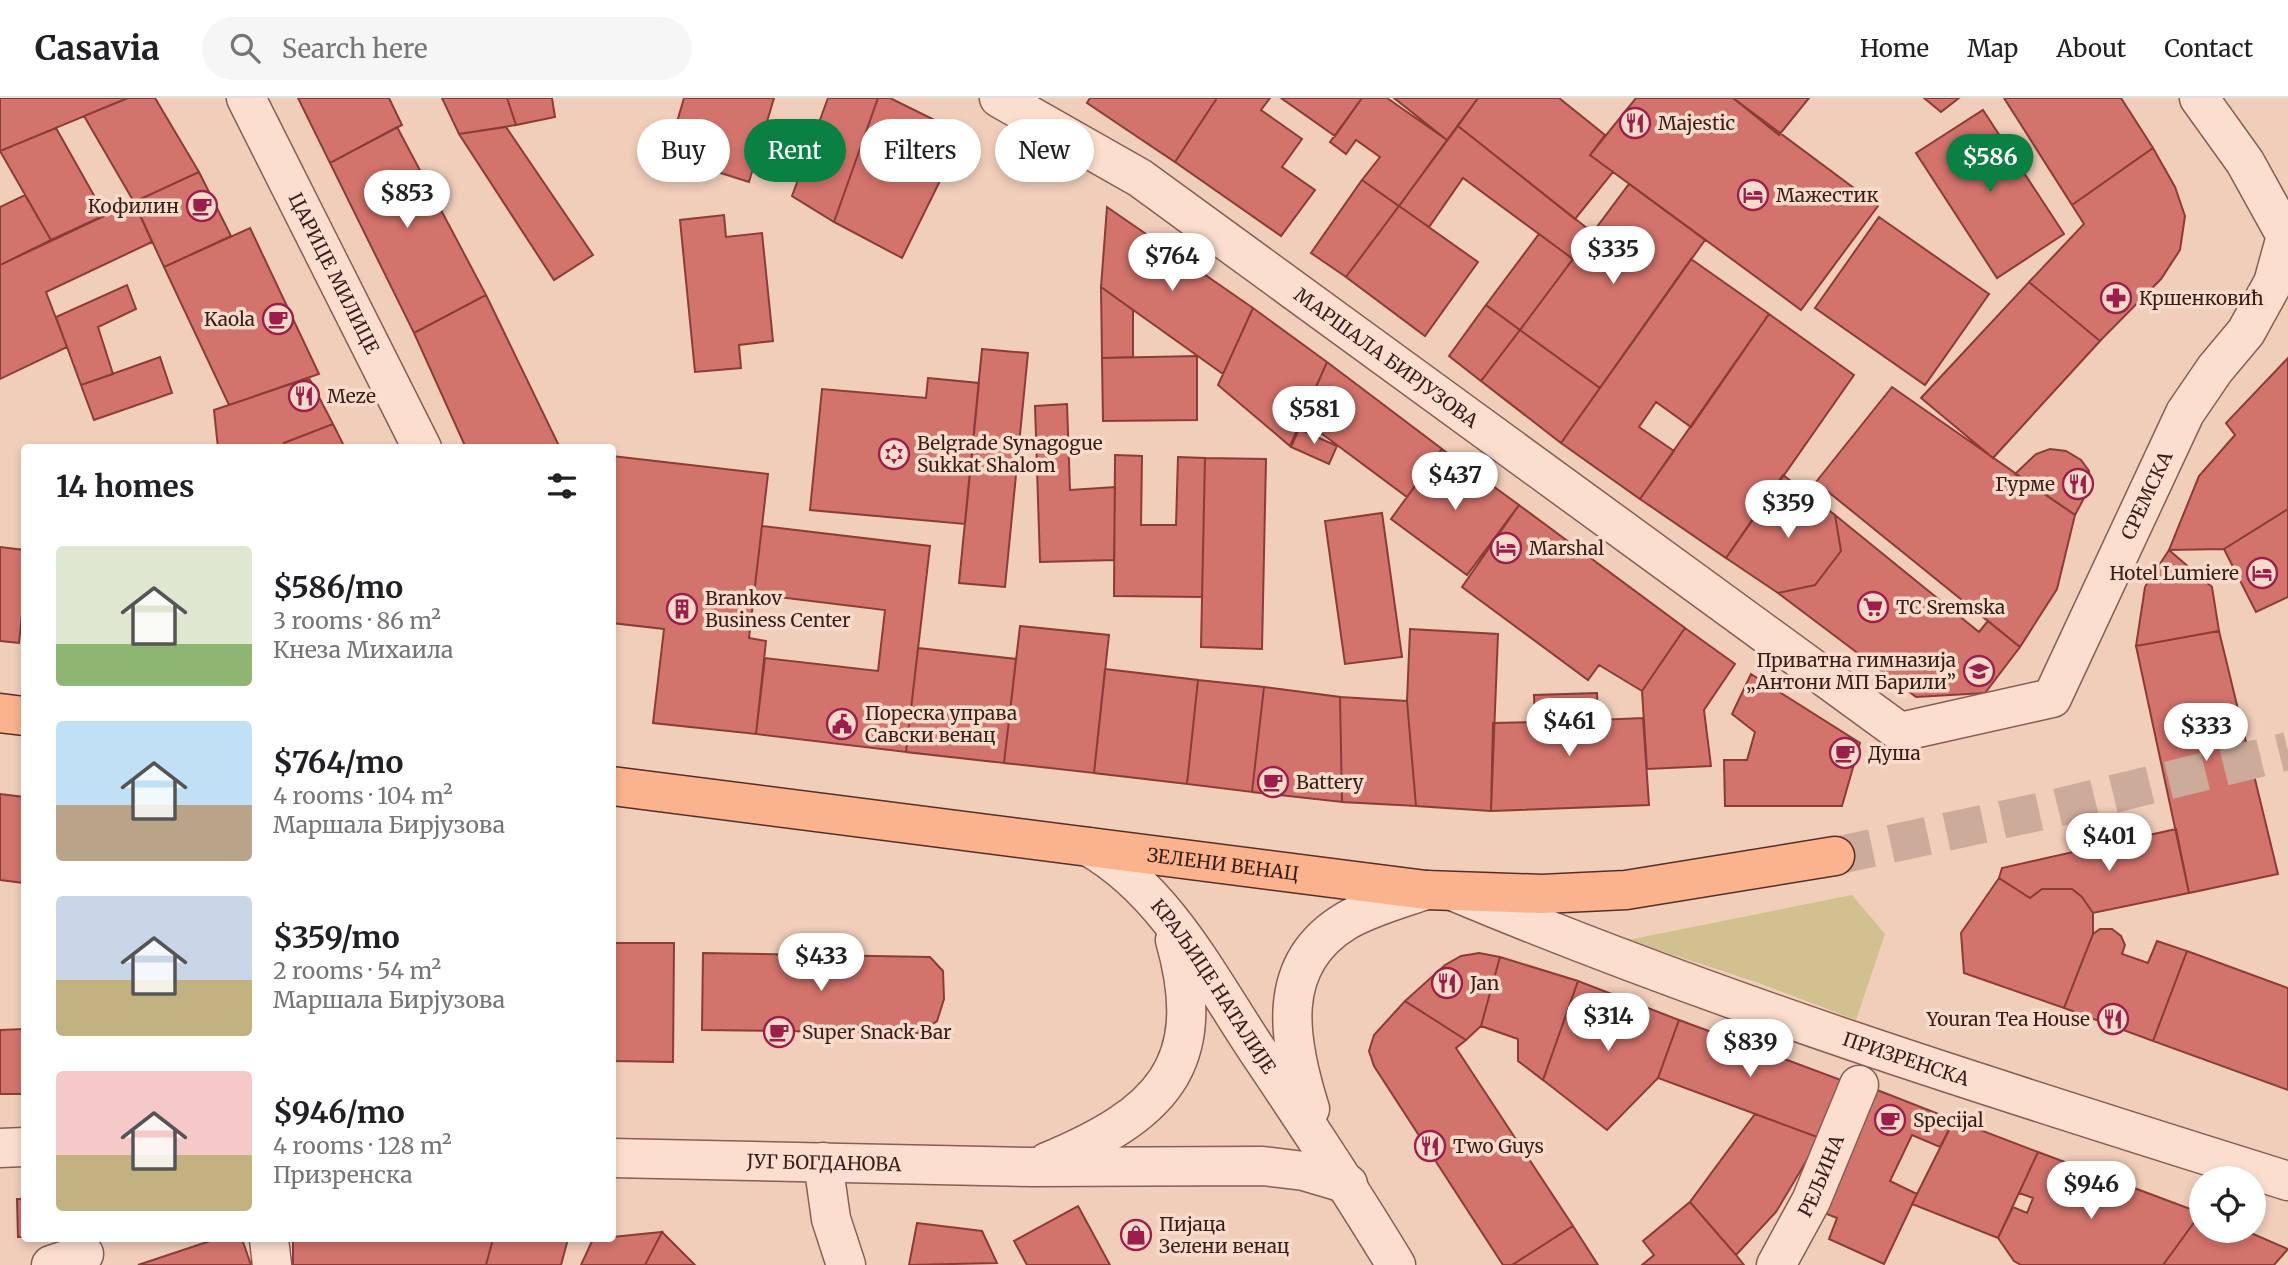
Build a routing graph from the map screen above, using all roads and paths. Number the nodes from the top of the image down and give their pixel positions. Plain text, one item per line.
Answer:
1 (246, 98) edge
2 (999, 98) edge
3 (2199, 98) edge
4 (420, 444) edge
5 (0, 713) edge
6 (21, 716) edge
7 (1900, 732) joint
8 (616, 787) edge
9 (1089, 847) junction
10 (1835, 856) tunnel mouth
11 (1440, 890) junction
12 (1169, 918) junction
13 (1865, 1072) junction
14 (1320, 1145) junction
15 (21, 1147) edge
16 (0, 1148) edge
17 (616, 1158) edge
18 (823, 1162) junction
19 (1033, 1167) junction
20 (2288, 1181) edge
21 (1348, 1184) junction
22 (269, 1242) edge
23 (272, 1265) edge
24 (846, 1265) edge
25 (1396, 1265) edge
26 (1776, 1265) edge

1 - 4 street, ЦАРИЦЕ МИЛИЦЕ
2 - 7 street, МАРШАЛА БИРЈУЗОВА
3 - 7 street, СРЕМСКА
5 - 6 main road
8 - 9 main road, ЗЕЛЕНИ ВЕНАЦ
9 - 11 main road, ЗЕЛЕНИ ВЕНАЦ
9 - 12 street, КРАЉИЦЕ НАТАЛИЈЕ
10 - 11 main road, ЗЕЛЕНИ ВЕНАЦ
11 - 13 street, ПРИЗРЕНСКА
11 - 14 street, КРАЉИЦЕ НАТАЛИЈЕ
12 - 14 street, КРАЉИЦЕ НАТАЛИЈЕ
12 - 19 street, ЈУГ БОГДАНОВА
13 - 20 street, ПРИЗРЕНСКА
13 - 26 street, РЕЉИНА
14 - 21 street, КРАЉИЦЕ НАТАЛИЈЕ
15 - 16 street
17 - 18 street, ЈУГ БОГДАНОВА
18 - 19 street, ЈУГ БОГДАНОВА
18 - 24 street
19 - 21 street, ЈУГ БОГДАНОВА
21 - 25 street, КРАЉИЦЕ НАТАЛИЈЕ
22 - 23 street

